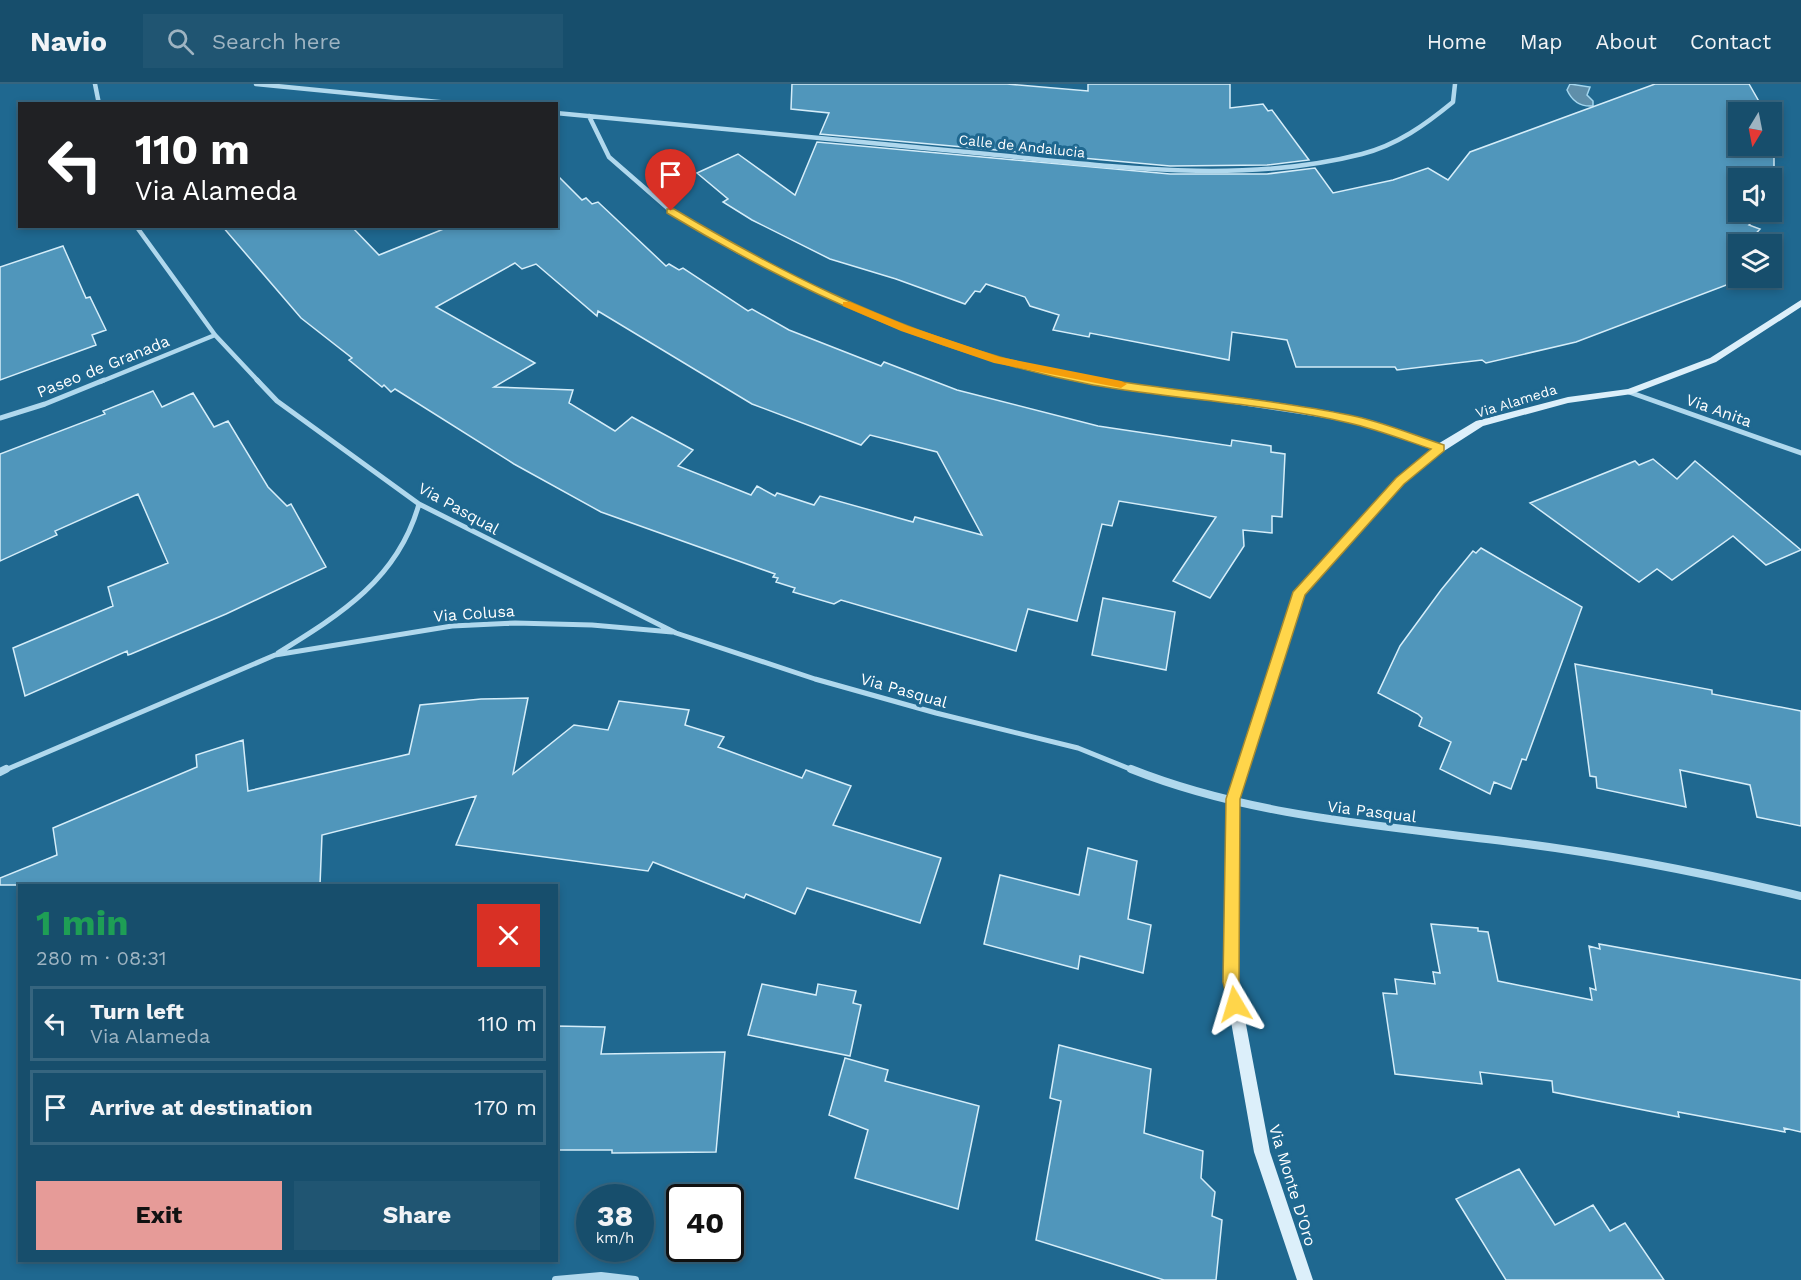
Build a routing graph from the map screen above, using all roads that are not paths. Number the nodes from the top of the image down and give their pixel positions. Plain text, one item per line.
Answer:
1 (95, 84) edge
2 (256, 84) edge
3 (1455, 84) edge
4 (99, 102) edge
5 (439, 102) edge
6 (558, 113) edge
7 (589, 116) junction
8 (137, 228) edge
9 (1801, 303) edge
10 (215, 335) junction
11 (1629, 392) junction
12 (0, 418) edge
13 (1440, 448) junction
14 (1801, 453) edge
15 (419, 504) junction
16 (676, 633) junction
17 (275, 655) junction
18 (0, 772) edge
19 (1233, 799) junction
20 (1801, 896) edge
21 (556, 1280) edge
22 (634, 1280) edge
23 (1305, 1280) edge

1 - 4 street
2 - 5 street
3 - 7 street, Calle de Andalucia
6 - 7 street, Calle de Andalucia
7 - 13 street
8 - 10 street, Via Pasqual
9 - 11 street, Via Alameda
10 - 12 street, Paseo de Granada
10 - 15 street, Via Pasqual
11 - 13 street, Via Alameda
11 - 14 street, Via Anita
13 - 19 street, Via Monte D'Oro
15 - 16 street, Via Pasqual
15 - 17 street, Via Colusa
16 - 17 street, Via Colusa
16 - 19 street, Via Pasqual
17 - 18 street, Via Colusa
19 - 20 street, Via Pasqual
19 - 23 street, Via Monte D'Oro
21 - 22 street

